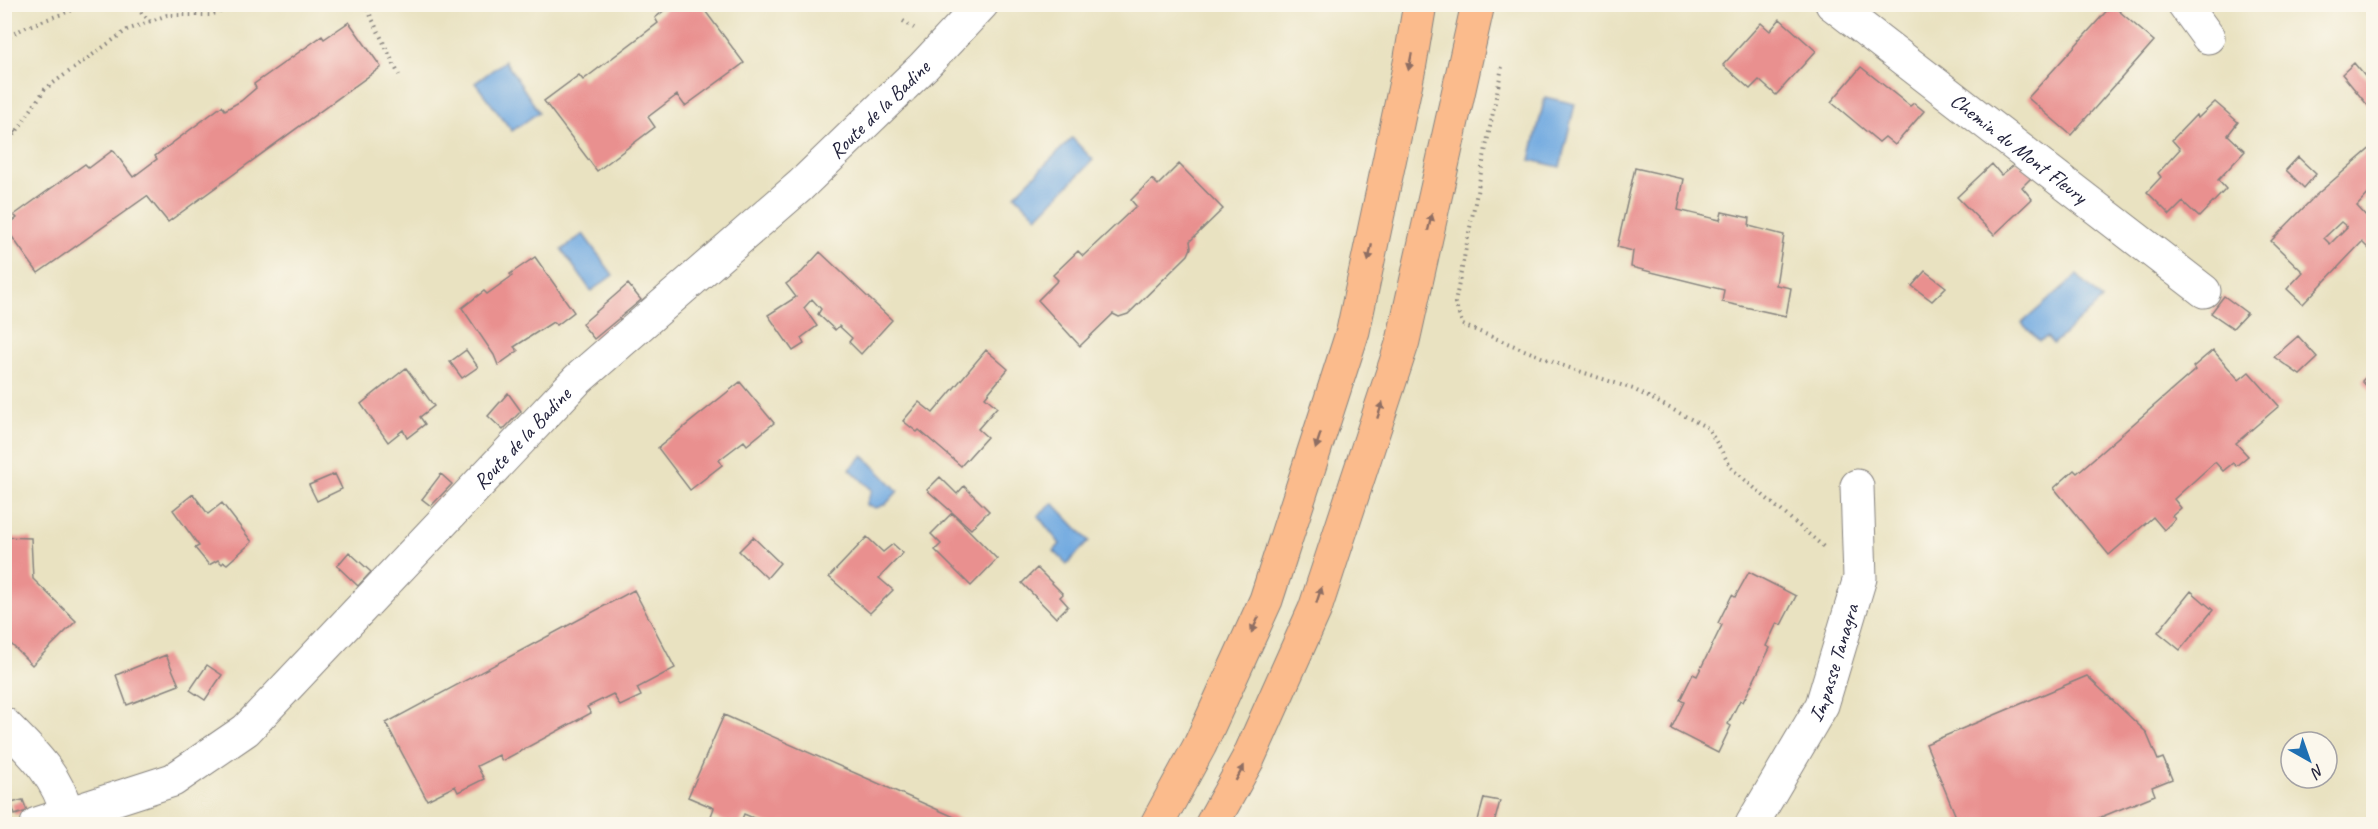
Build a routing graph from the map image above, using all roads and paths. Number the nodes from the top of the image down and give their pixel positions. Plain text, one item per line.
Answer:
1 (89, 4) edge
2 (132, 4) edge
3 (244, 4) edge
4 (365, 4) edge
5 (982, 4) edge
6 (1420, 4) edge
7 (1478, 4) edge
8 (1832, 4) edge
9 (2184, 4) edge
10 (150, 21) junction
11 (2208, 37) dead end
12 (4, 39) edge
13 (1503, 62) dead end
14 (399, 75) dead end
15 (4, 127) edge
16 (16, 132) junction
17 (4, 150) edge
18 (2204, 291) dead end
19 (1857, 486) dead end
20 (1860, 578) junction
21 (4, 724) edge
22 (52, 820) edge
23 (1157, 825) edge
24 (1212, 825) edge
25 (1752, 825) edge

1 - 12 path
2 - 10 path
3 - 10 path
4 - 14 path
5 - 22 street, Route de la Badine
6 -> 23 highway
24 -> 7 highway
8 - 18 street, Chemin du Mont Fleury
9 - 11 street
10 - 16 path
13 - 20 path
15 - 16 path
16 - 17 path
19 - 20 street, Impasse Tanagra
20 - 25 street, Impasse Tanagra
21 - 22 street

